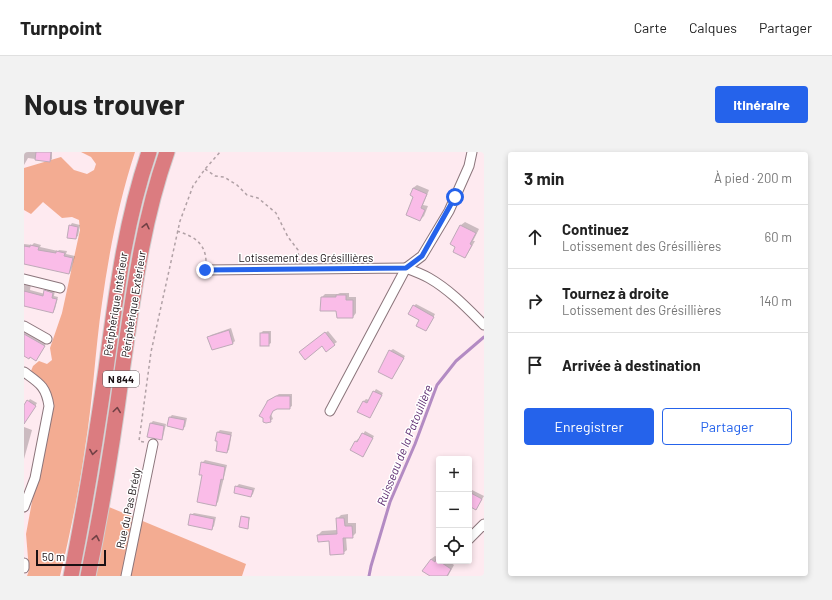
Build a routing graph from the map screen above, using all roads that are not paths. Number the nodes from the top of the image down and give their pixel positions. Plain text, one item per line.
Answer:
1 (149, 152) edge
2 (167, 152) edge
3 (472, 152) edge
4 (406, 268) junction
5 (205, 270) road end
6 (24, 279) edge
7 (60, 288) dead end
8 (484, 325) edge
9 (24, 326) edge
10 (46, 339) dead end
11 (24, 372) edge
12 (330, 411) dead end
13 (153, 444) road end
14 (24, 507) edge
15 (484, 524) edge
16 (472, 536) edge
17 (24, 563) edge
18 (24, 568) edge
19 (71, 576) edge
20 (88, 576) edge
21 (126, 576) edge

1 -> 19 highway, Périphérique Intérieur / N 844
20 -> 2 highway, Périphérique Extérieur / N 844
3 - 4 street
4 - 5 street, Lotissement des Grésillières
4 - 8 street, Lotissement des Grésillières
4 - 12 street
6 - 7 street
9 - 10 street
11 - 14 street
13 - 21 street, Rue du Pas Brédy
15 - 16 street
17 - 18 street

